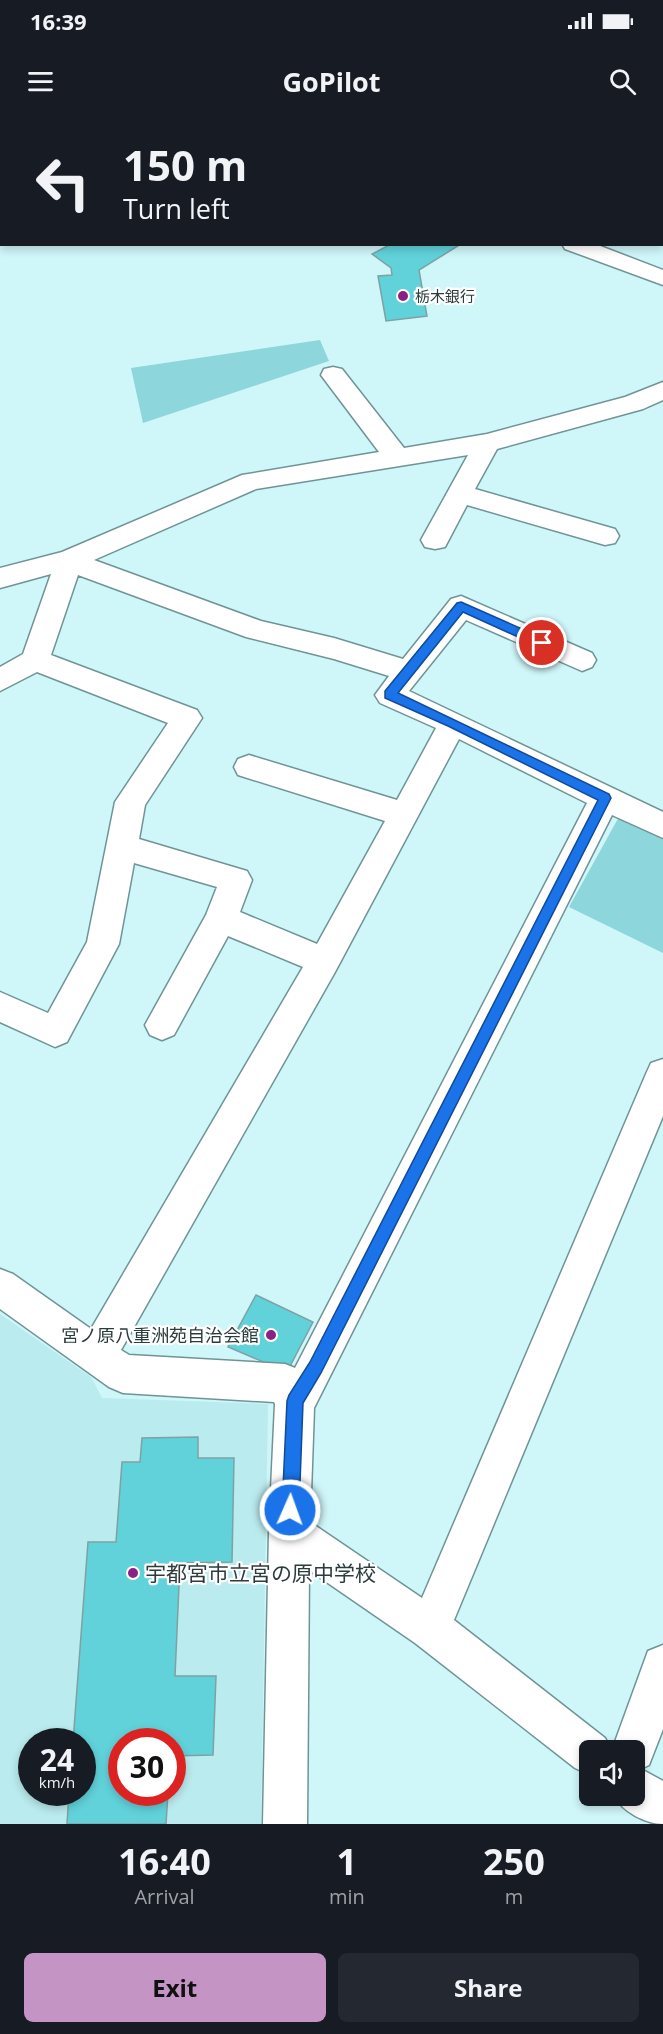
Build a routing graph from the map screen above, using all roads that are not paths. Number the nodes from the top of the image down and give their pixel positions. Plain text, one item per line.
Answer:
1 (578, 246) edge
2 (663, 278) edge
3 (333, 375) dead end
4 (663, 390) edge
5 (487, 443) junction
6 (398, 458) junction
7 (460, 494) junction
8 (606, 534) dead end
9 (435, 540) dead end
10 (70, 559) junction
11 (0, 578) edge
12 (35, 660) junction
13 (582, 660) dead end
14 (408, 671) junction
15 (0, 680) edge
16 (453, 723) junction
17 (249, 767) dead end
18 (605, 798) junction
19 (405, 815) junction
20 (663, 826) edge
21 (121, 846) junction
22 (221, 919) junction
23 (323, 961) junction
24 (0, 1006) edge
25 (162, 1025) dead end
26 (663, 1074) edge
27 (0, 1287) edge
28 (97, 1356) junction
29 (295, 1401) junction
30 (289, 1532) junction
31 (430, 1628) junction
32 (663, 1666) edge
33 (637, 1740) edge
34 (579, 1744) edge
35 (645, 1795) edge
36 (663, 1806) edge
37 (285, 1824) edge

1 - 2 street
3 - 6 street
4 - 5 street
5 - 6 street
5 - 7 street
6 - 10 street
7 - 8 street
7 - 9 street
10 - 11 street
10 - 12 street
10 - 14 street
12 - 15 street
12 - 21 street
13 - 14 street
14 - 16 street
16 - 18 street
16 - 19 street
17 - 19 street
18 - 20 street
18 - 29 street
19 - 23 street
21 - 22 street
21 - 24 street
22 - 23 street
22 - 25 street
23 - 28 street
26 - 31 street
27 - 28 street
28 - 29 street
29 - 30 street
30 - 31 street
30 - 37 street
31 - 34 street
32 - 33 street
35 - 36 street

